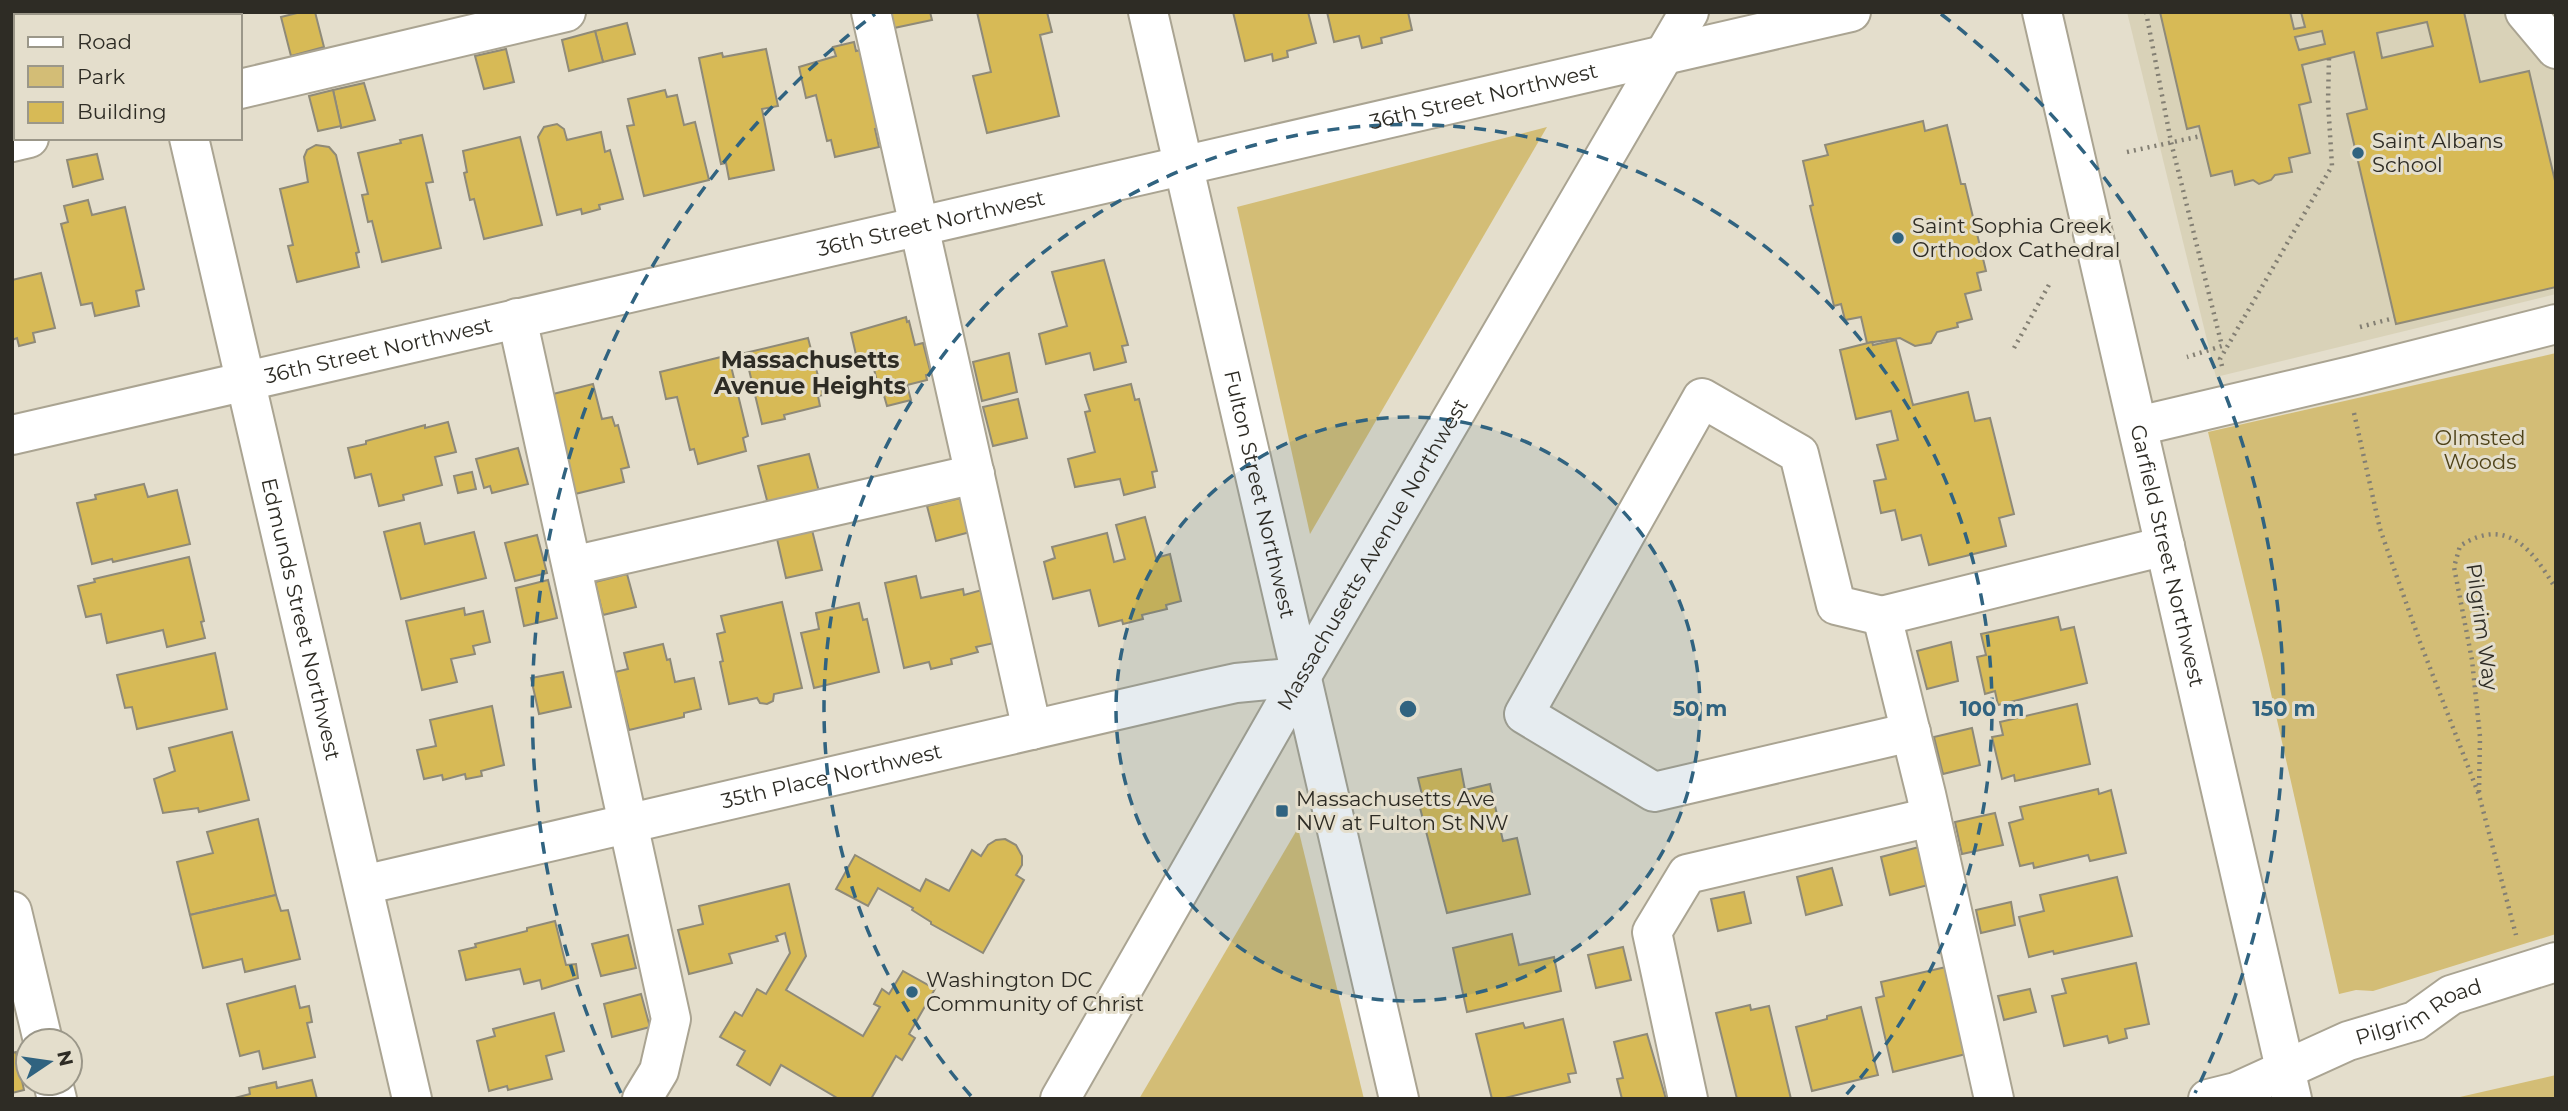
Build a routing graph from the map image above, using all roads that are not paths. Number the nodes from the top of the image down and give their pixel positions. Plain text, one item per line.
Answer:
1 (566, 12) edge
2 (871, 12) edge
3 (1147, 12) edge
4 (1689, 12) edge
5 (1851, 12) edge
6 (2042, 12) edge
7 (2525, 12) edge
8 (2556, 49) edge
9 (1664, 54) junction
10 (242, 89) edge
11 (190, 140) edge
12 (1183, 165) junction
13 (920, 226) junction
14 (517, 318) junction
15 (2556, 324) edge
16 (246, 381) junction
17 (2138, 426) junction
18 (12, 435) edge
19 (975, 474) junction
20 (2165, 546) junction
21 (572, 566) junction
22 (1882, 616) junction
23 (1301, 677) junction
24 (1032, 730) junction
25 (1911, 732) junction
26 (1928, 806) junction
27 (628, 822) junction
28 (363, 885) junction
29 (12, 911) edge
30 (2556, 962) edge
31 (40, 1027) edge
32 (2289, 1084) edge
33 (412, 1099) edge
34 (642, 1099) edge
35 (1060, 1099) edge
36 (1399, 1099) edge
37 (1688, 1099) edge
38 (1994, 1099) edge
39 (2208, 1099) edge

1 - 10 street
2 - 13 street
3 - 12 street, Fulton Street Northwest
4 - 9 street, Massachusetts Avenue Northwest
5 - 9 street, 36th Street Northwest
6 - 17 street, Garfield Street Northwest
7 - 8 street
9 - 12 street, 36th Street Northwest
9 - 23 street, Massachusetts Avenue Northwest
11 - 16 street, Edmunds Street Northwest
12 - 13 street, 36th Street Northwest
12 - 23 street, Fulton Street Northwest
13 - 14 street, 36th Street Northwest
13 - 19 street
14 - 16 street, 36th Street Northwest
14 - 21 street
15 - 17 street
16 - 18 street, 36th Street Northwest
16 - 28 street, Edmunds Street Northwest
17 - 20 street, Garfield Street Northwest
19 - 21 street
19 - 24 street
20 - 22 street
20 - 32 street, Garfield Street Northwest
21 - 27 street
22 - 25 street
22 - 25 street
23 - 24 street, 35th Place Northwest
23 - 35 street, Massachusetts Avenue Northwest
23 - 36 street, Fulton Street Northwest
24 - 27 street, 35th Place Northwest
25 - 26 street
26 - 37 street
26 - 38 street
27 - 28 street, 35th Place Northwest
27 - 34 street
28 - 33 street, Edmunds Street Northwest
29 - 31 street
30 - 32 street, Pilgrim Road
32 - 39 street, Pilgrim Road

